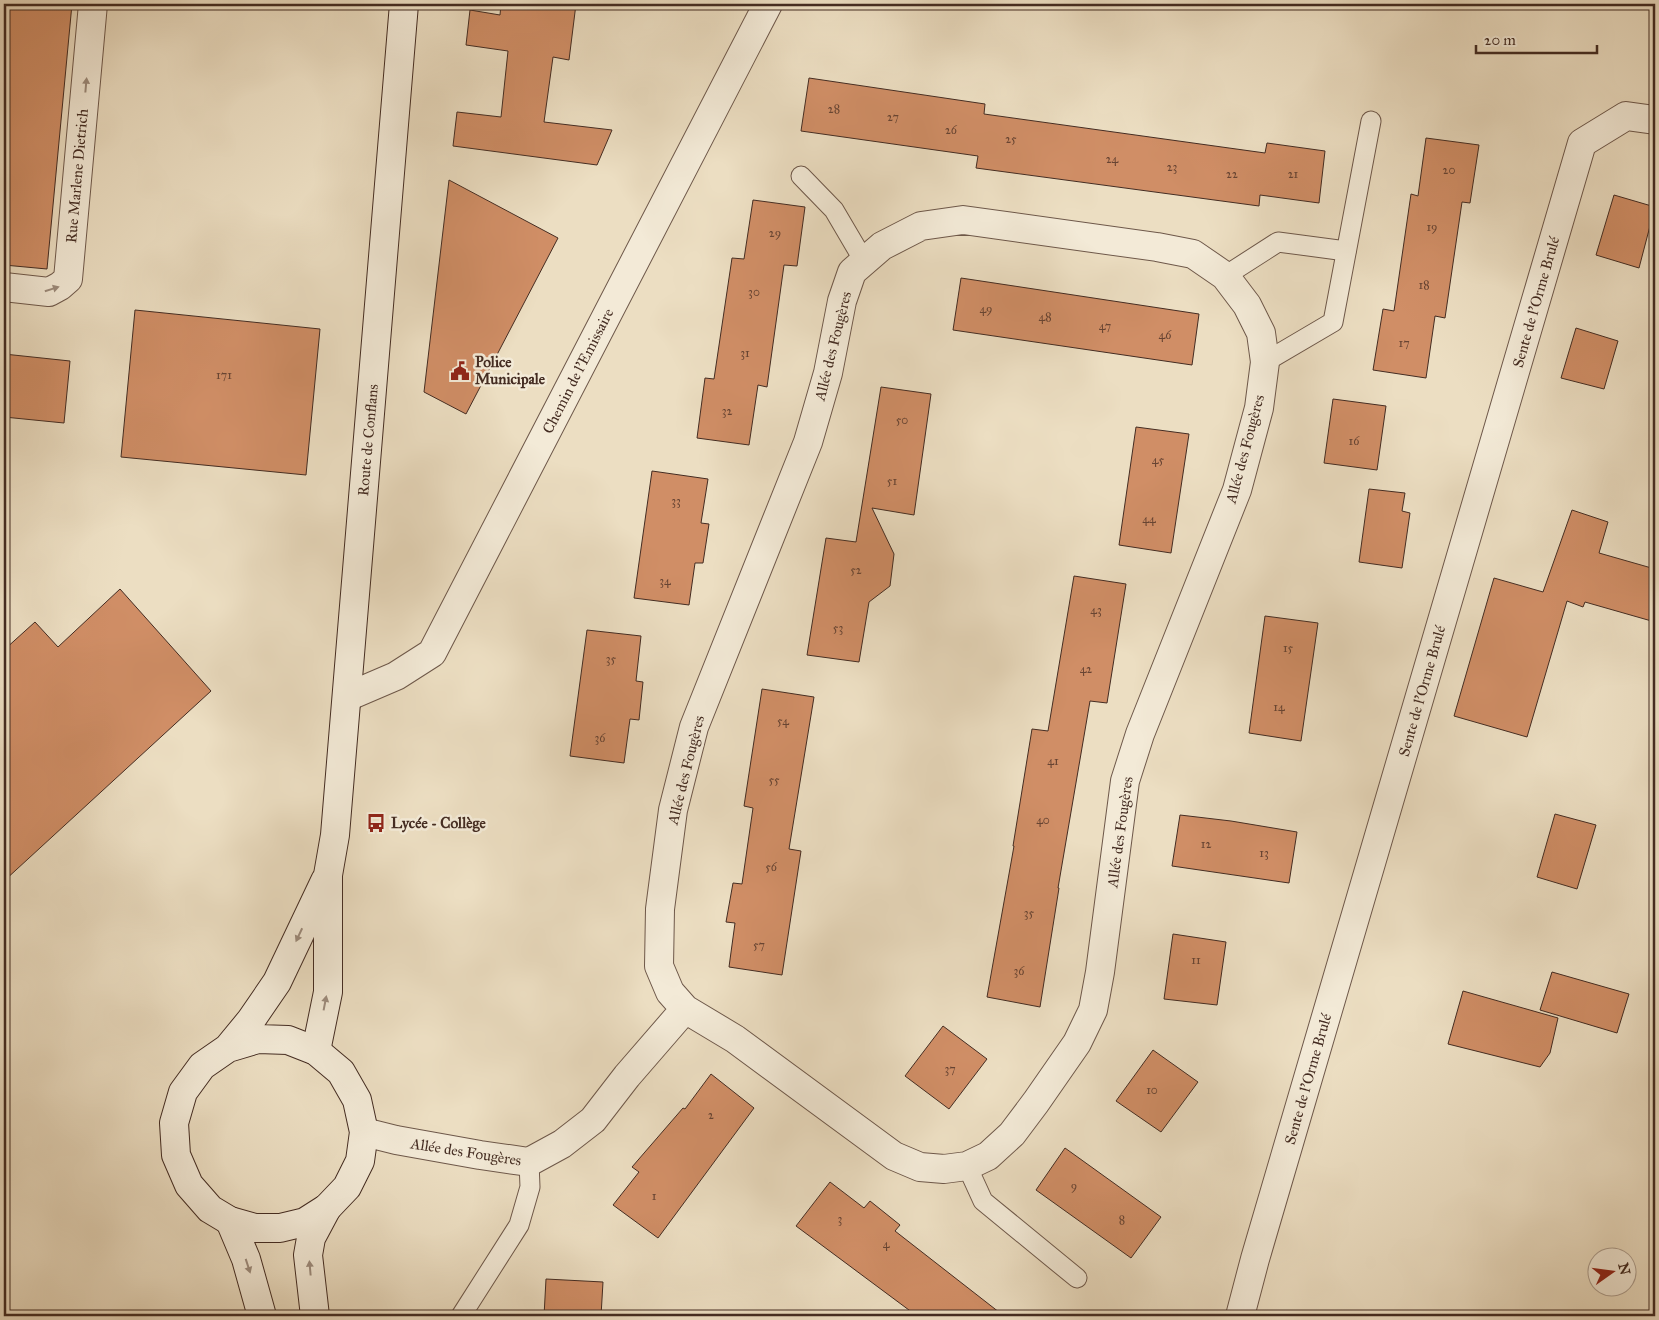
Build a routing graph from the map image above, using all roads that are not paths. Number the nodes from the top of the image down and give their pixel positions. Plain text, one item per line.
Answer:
1 (93, 4) edge
2 (404, 4) edge
3 (768, 4) edge
4 (1655, 120) edge
5 (1371, 121) dead end
6 (801, 176) dead end
7 (1346, 251) junction
8 (864, 261) junction
9 (1225, 276) junction
10 (4, 288) edge
11 (1265, 362) junction
12 (347, 697) junction
13 (328, 875) junction
14 (685, 1009) junction
15 (228, 1048) junction
16 (316, 1051) junction
17 (364, 1132) junction
18 (529, 1162) junction
19 (967, 1166) junction
20 (328, 1208) junction
21 (230, 1221) junction
22 (1077, 1278) dead end
23 (262, 1316) edge
24 (315, 1316) edge
25 (462, 1316) edge
26 (1240, 1316) edge

10 -> 1 street, Rue Marlene Dietrich
2 - 12 street, Route de Conflans
3 - 12 street, Chemin de l'Emissaire
4 - 26 street, Sente de l'Orme Brulé
5 - 7 lane
6 - 8 lane
7 - 9 lane
7 - 11 lane
8 - 9 street, Allée des Fougères
8 - 14 street, Allée des Fougères
9 - 11 street, Allée des Fougères
11 - 19 street, Allée des Fougères
12 - 13 street, Route de Conflans
13 -> 15 street
16 -> 13 street
14 - 18 street, Allée des Fougères
14 - 19 street, Allée des Fougères
15 - 16 street
15 - 21 street
16 - 17 street
17 - 18 street, Allée des Fougères
17 - 20 street
18 - 25 lane
19 - 22 lane
20 - 21 street
24 -> 20 street
21 -> 23 street

